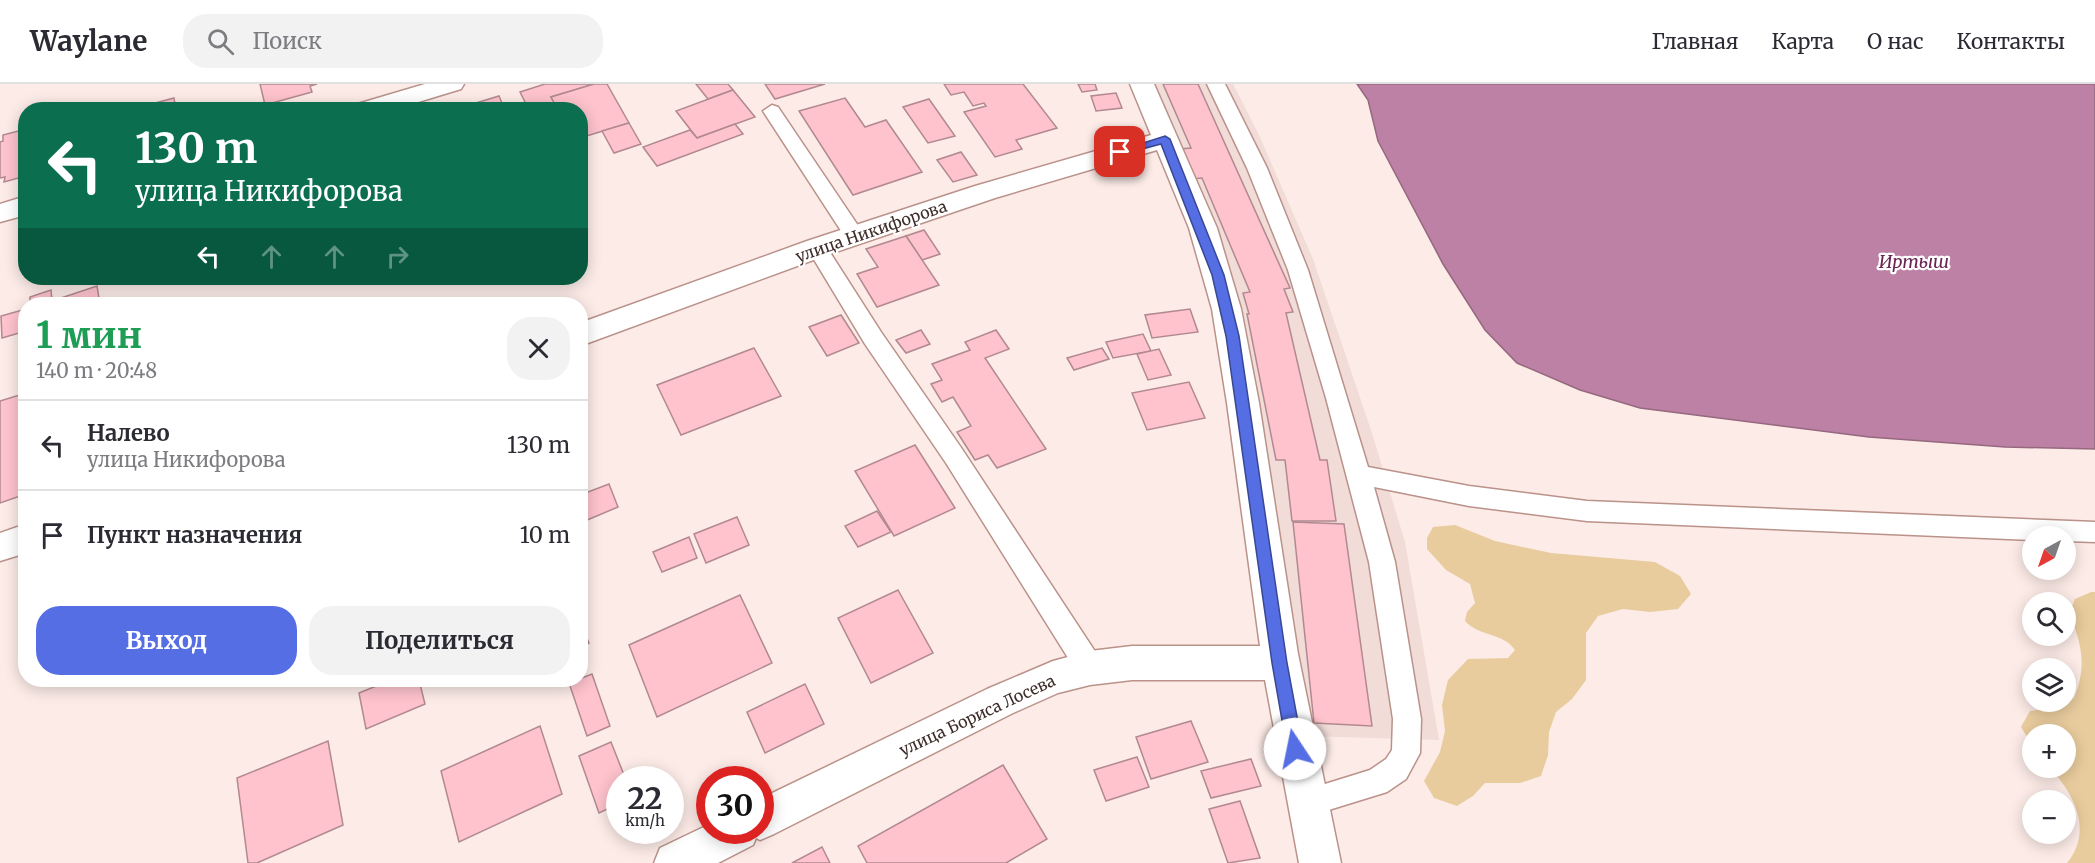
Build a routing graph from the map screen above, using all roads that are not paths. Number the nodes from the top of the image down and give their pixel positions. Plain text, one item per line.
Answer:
1 (452, 84) edge
2 (1142, 84) edge
3 (1216, 84) edge
4 (390, 102) edge
5 (772, 111) dead end
6 (1165, 139) junction
7 (18, 208) edge
8 (0, 213) edge
9 (854, 236) junction
10 (817, 248) junction
11 (588, 332) edge
12 (1356, 474) junction
13 (2095, 532) edge
14 (18, 541) edge
15 (0, 547) edge
16 (1279, 663) junction
17 (1090, 668) junction
18 (1306, 803) junction
19 (774, 813) edge
20 (713, 844) edge
21 (675, 863) edge
22 (1320, 863) edge

1 - 4 street
2 - 6 street
3 - 12 lane
5 - 9 lane
6 - 9 street, улица Никифорова
6 - 16 street
7 - 8 street
9 - 10 street, улица Никифорова
10 - 11 street, улица Никифорова
10 - 17 lane
12 - 13 lane
12 - 18 lane
14 - 15 street
16 - 17 street, улица Бориса Лосева
16 - 18 street
17 - 19 street, улица Бориса Лосева
18 - 22 street
20 - 21 street

